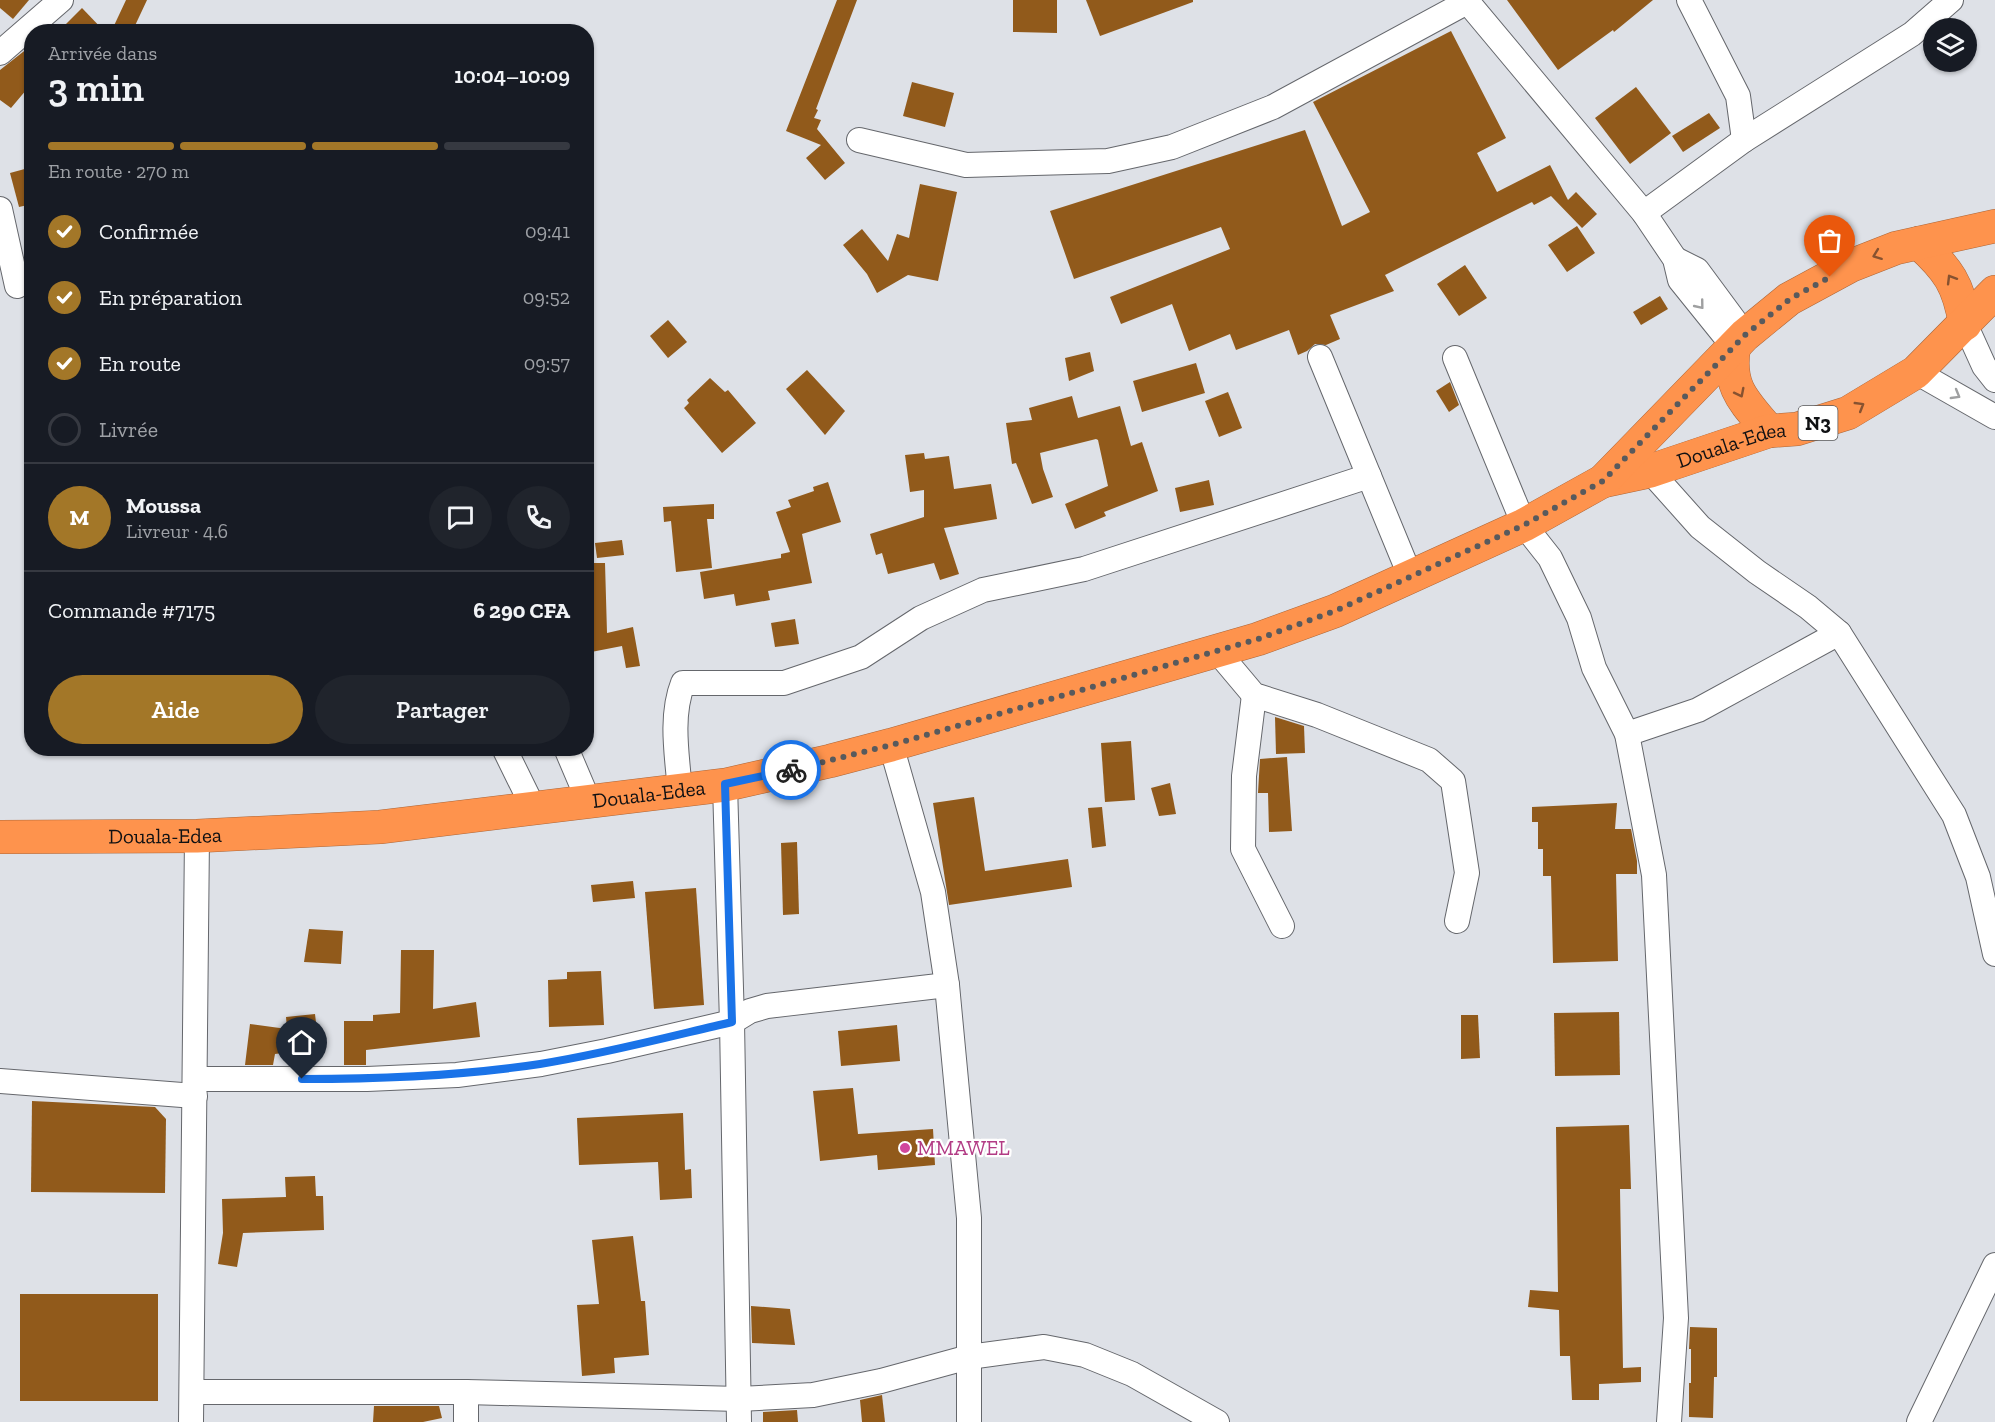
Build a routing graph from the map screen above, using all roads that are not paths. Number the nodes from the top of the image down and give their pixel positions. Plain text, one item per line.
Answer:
1 (61, 0) edge
2 (1689, 0) edge
3 (1951, 0) edge
4 (1467, 1) edge
5 (34, 24) edge
6 (24, 33) edge
7 (0, 54) edge
8 (859, 140) dead end
9 (1744, 140) junction
10 (0, 209) edge
11 (1644, 213) junction
12 (1995, 226) edge
13 (1919, 243) junction
14 (16, 286) edge
15 (1995, 292) edge
16 (1965, 324) junction
17 (1739, 341) junction
18 (1320, 357) dead end
19 (1455, 358) dead end
20 (1916, 372) junction
21 (1995, 380) edge
22 (1995, 417) edge
23 (1769, 431) junction
24 (1650, 471) junction
25 (1369, 476) junction
26 (1603, 481) junction
27 (1524, 525) junction
28 (1411, 578) junction
29 (1839, 633) junction
30 (1217, 651) junction
31 (1254, 695) junction
32 (1627, 734) junction
33 (891, 745) junction
34 (508, 756) edge
35 (569, 756) edge
36 (725, 784) junction
37 (680, 790) junction
38 (589, 802) junction
39 (534, 809) junction
40 (197, 836) junction
41 (0, 837) edge
42 (1457, 921) dead end
43 (1282, 926) dead end
44 (1995, 954) edge
45 (947, 985) junction
46 (732, 1022) junction
47 (0, 1081) edge
48 (195, 1088) junction
49 (1995, 1265) edge
50 (969, 1357) junction
51 (192, 1392) junction
52 (466, 1392) junction
53 (739, 1410) edge
54 (191, 1422) edge
55 (466, 1422) edge
56 (969, 1422) edge
57 (1217, 1422) edge
58 (1669, 1422) edge
59 (1919, 1422) edge

1 - 5 street
2 - 9 street
3 - 9 street
4 - 8 street
4 - 11 street
6 - 7 street
9 - 11 street
10 - 14 street
11 - 17 street
12 - 13 highway, Douala-Edea / N3
16 -> 13 highway
13 -> 17 highway, Douala-Edea / N3
15 - 16 highway, Douala-Edea / N3
16 - 20 highway, Douala-Edea / N3
16 - 21 street
17 -> 23 highway
17 - 26 highway, Douala-Edea / N3
18 - 25 street
19 - 27 street
20 -> 22 street
23 -> 20 highway, Douala-Edea / N3
23 - 24 highway, Douala-Edea / N3
24 - 26 highway, Douala-Edea / N3
24 - 29 street
25 - 28 street
25 - 37 street
26 - 27 highway, Douala-Edea / N3
27 - 28 highway, Douala-Edea / N3
27 - 32 street
28 - 30 highway, Douala-Edea / N3
29 - 32 street
29 - 44 street
30 - 31 street
30 - 33 highway, Douala-Edea / N3
31 - 42 street
31 - 43 street
32 - 58 street
33 - 36 highway, Douala-Edea / N3
33 - 45 street
34 - 39 street
35 - 38 street
36 - 37 highway, Douala-Edea / N3
36 - 46 street
37 - 38 highway, Douala-Edea / N3
38 - 39 highway, Douala-Edea / N3
39 - 40 highway, Douala-Edea / N3
40 - 41 highway, Douala-Edea / N3
40 - 48 street
45 - 46 street
45 - 50 street
46 - 48 street
46 - 53 street
47 - 48 street
48 - 51 street
49 - 59 street
50 - 53 street
50 - 56 street
50 - 57 street
51 - 52 street
51 - 54 street
52 - 53 street
52 - 55 street

